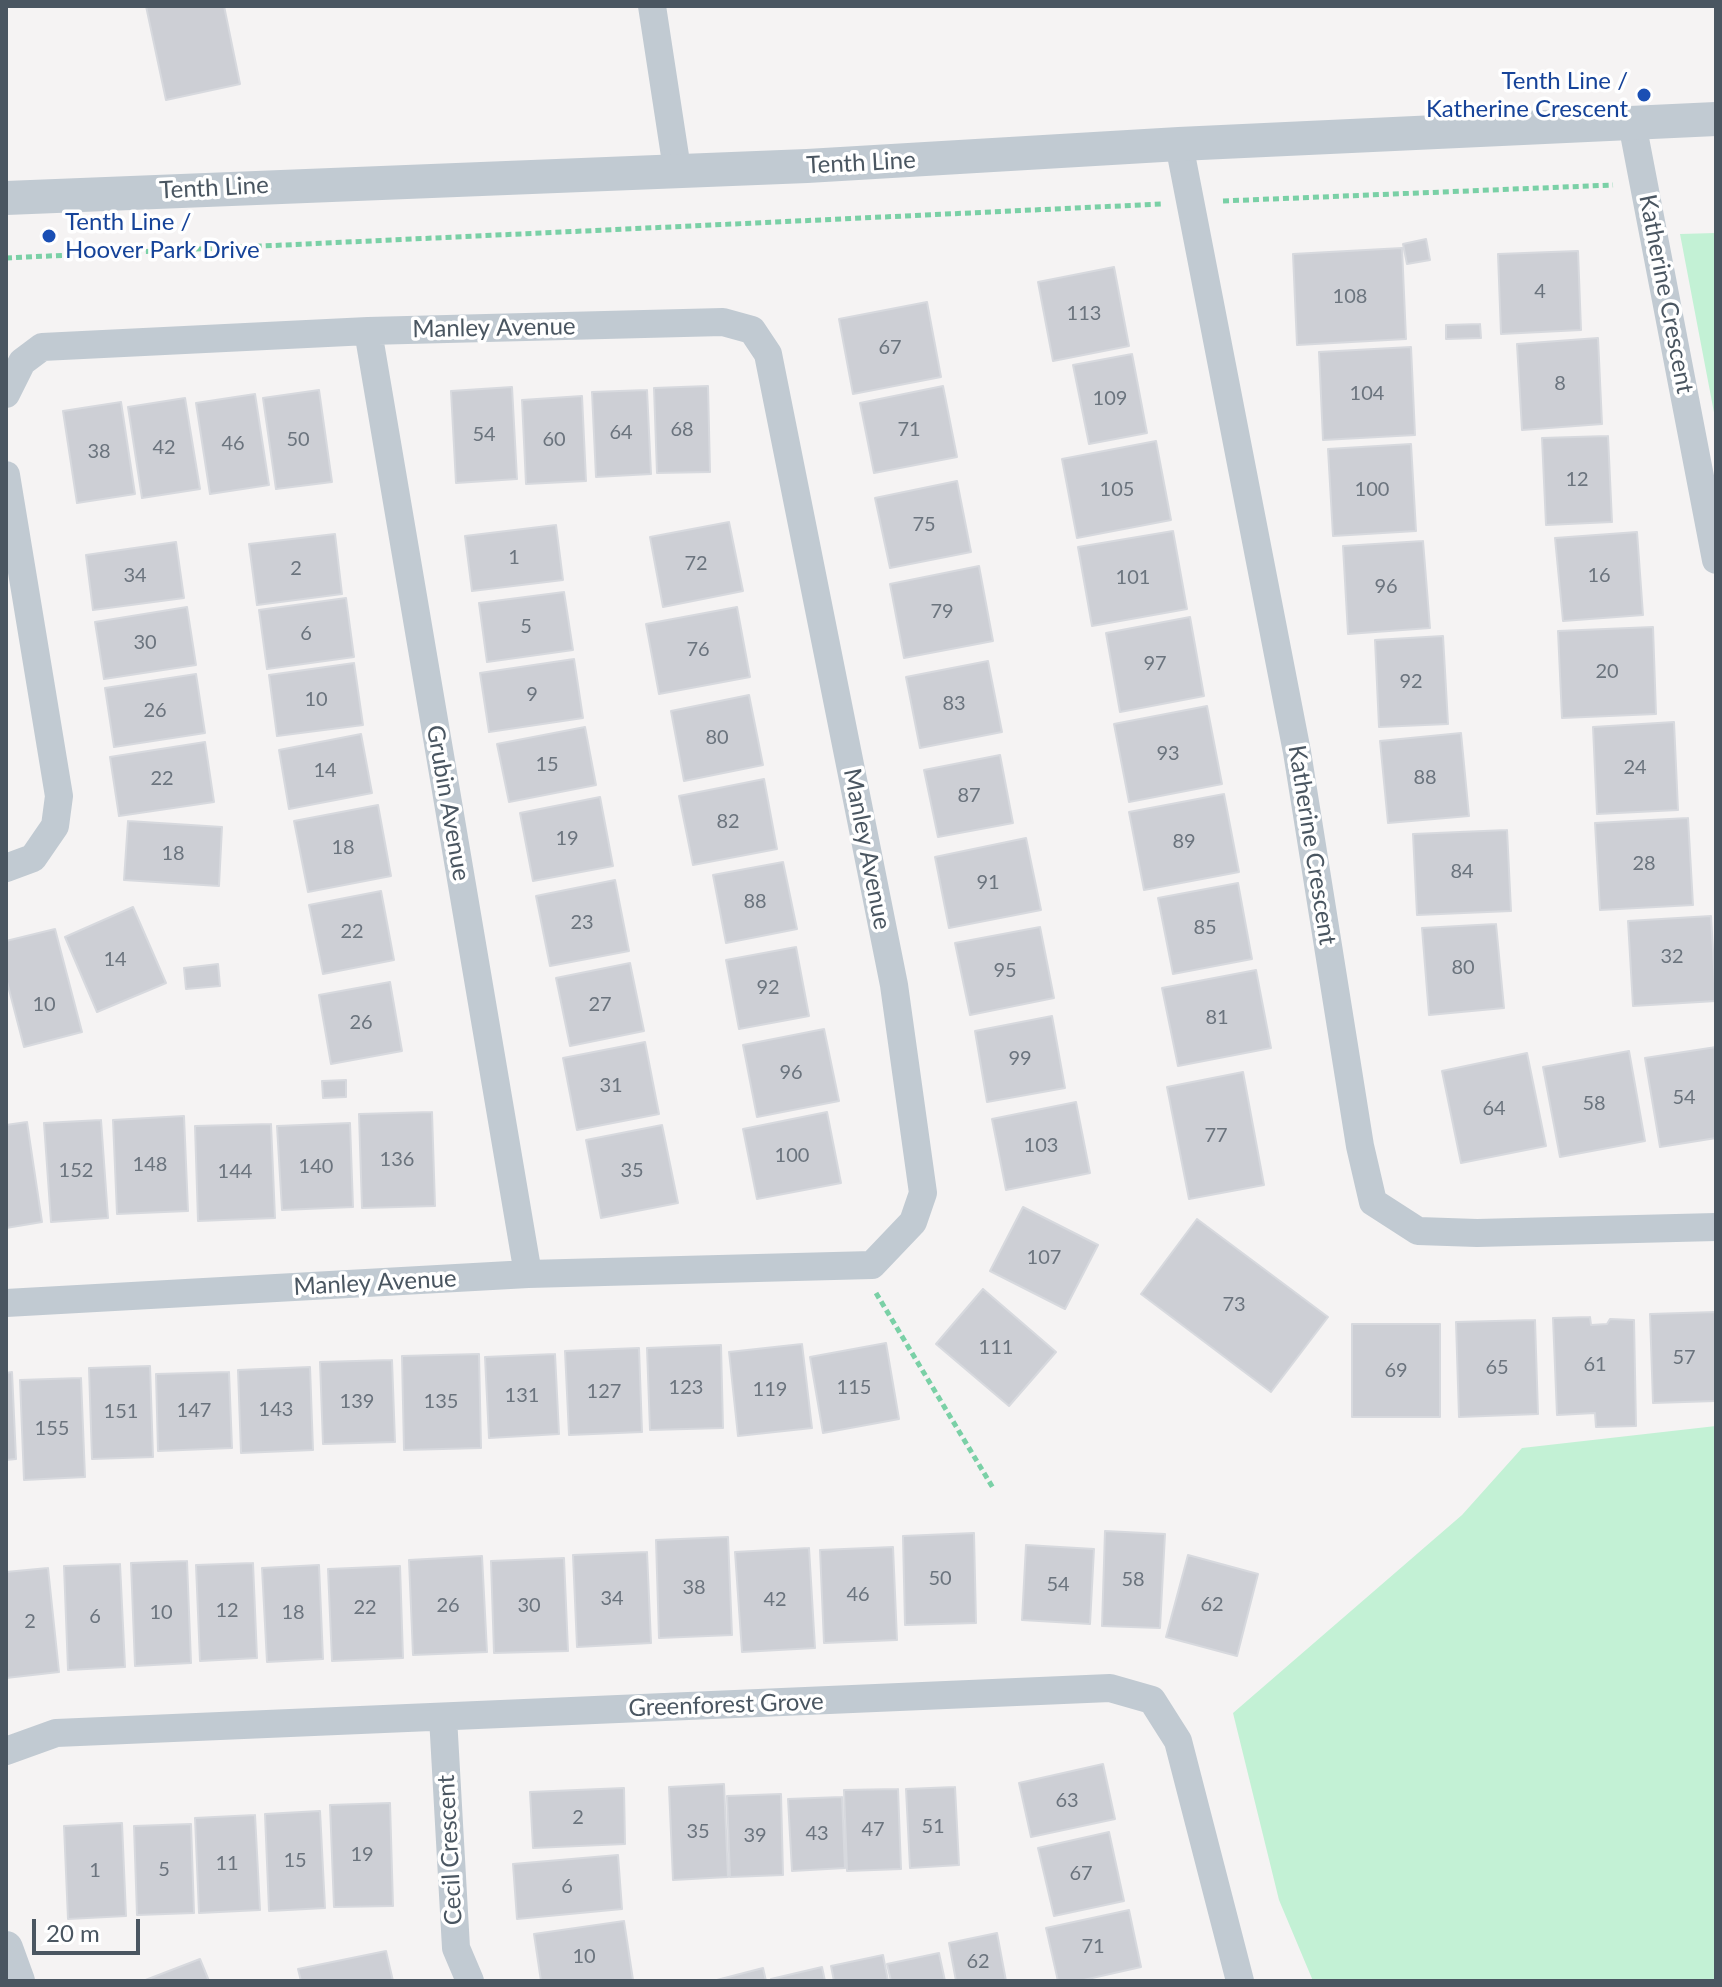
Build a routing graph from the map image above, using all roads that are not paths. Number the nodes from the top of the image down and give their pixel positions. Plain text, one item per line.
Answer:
1 (652, 6) edge
2 (1716, 119) edge
3 (1632, 123) junction
4 (1179, 144) junction
5 (677, 169) junction
6 (6, 198) edge
7 (368, 331) junction
8 (6, 394) edge
9 (6, 475) edge
10 (1716, 560) edge
11 (6, 868) edge
12 (1716, 1227) edge
13 (528, 1274) junction
14 (6, 1303) edge
15 (443, 1717) junction
16 (6, 1751) edge
17 (6, 1948) edge
18 (18, 1981) edge
19 (470, 1981) edge
20 (1240, 1981) edge

1 - 5 street
2 - 3 street, Tenth Line
3 - 4 street, Tenth Line
3 - 10 street, Katherine Crescent
4 - 5 street, Tenth Line
4 - 12 street, Katherine Crescent
5 - 6 street, Tenth Line
7 - 8 street, Manley Avenue
7 - 13 street, Grubin Avenue
7 - 13 street, Manley Avenue
9 - 11 street
13 - 14 street, Manley Avenue
15 - 16 street, Greenforest Grove
15 - 19 street, Cecil Crescent
15 - 20 street, Greenforest Grove
17 - 18 street

